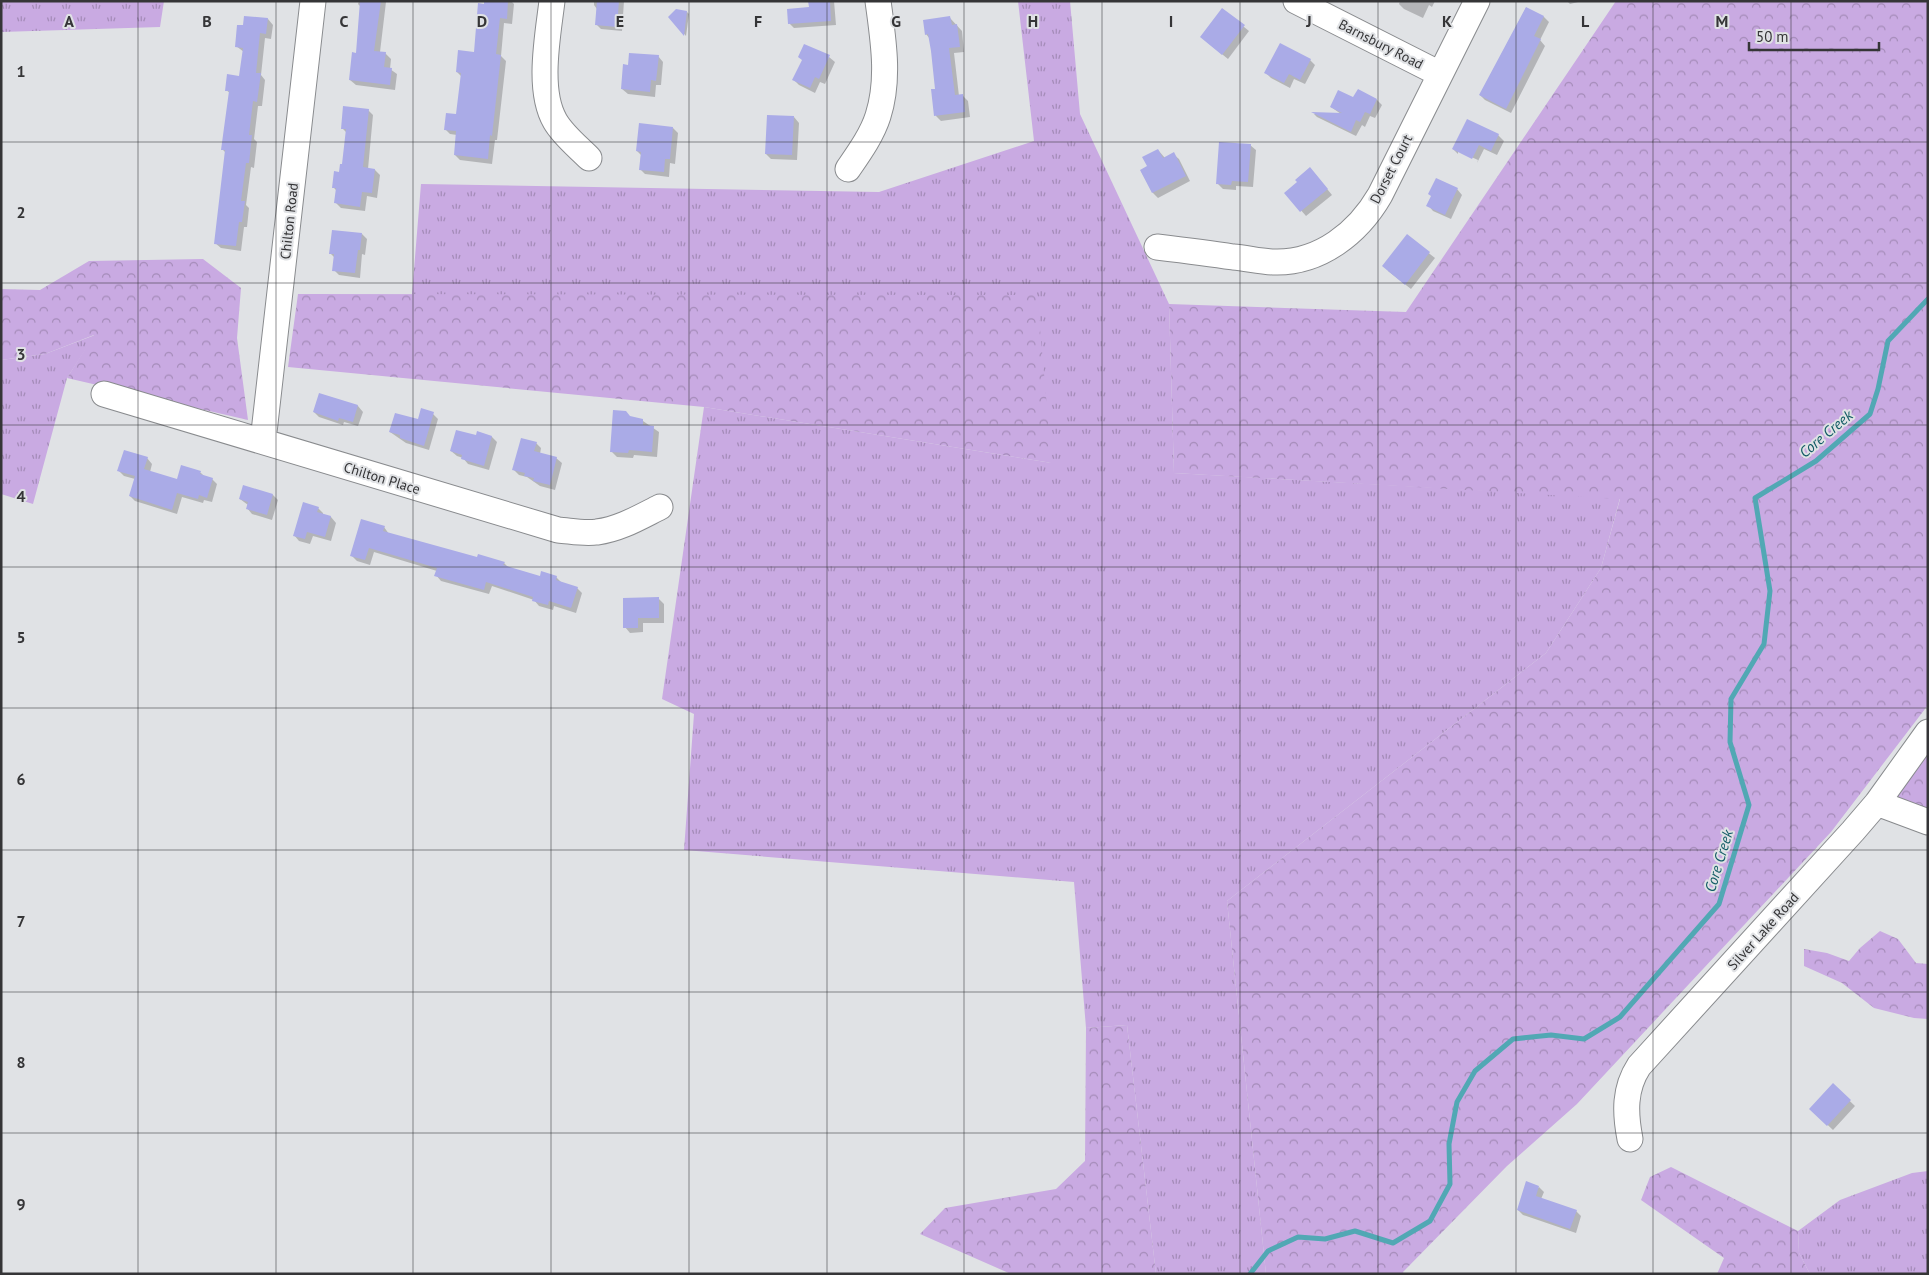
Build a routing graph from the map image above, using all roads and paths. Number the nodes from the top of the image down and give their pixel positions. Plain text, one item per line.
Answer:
1 (313, 1) edge
2 (552, 1) edge
3 (878, 1) edge
4 (1296, 1) edge
5 (1477, 1) edge
6 (1440, 74) junction
7 (589, 158) dead end
8 (848, 169) dead end
9 (1156, 247) dead end
10 (104, 394) dead end
11 (263, 441) junction
12 (660, 507) dead end
13 (1928, 732) edge
14 (1878, 803) junction
15 (1928, 822) edge
16 (1630, 1139) dead end

1 - 11 street, Chilton Road
2 - 7 street
3 - 8 street
4 - 6 street, Barnsbury Road
5 - 6 street, Dorset Court
6 - 9 street, Dorset Court
10 - 11 street, Chilton Place
11 - 12 street, Chilton Place
13 - 14 street, Silver Lake Road
14 - 15 street
14 - 16 street, Silver Lake Road

